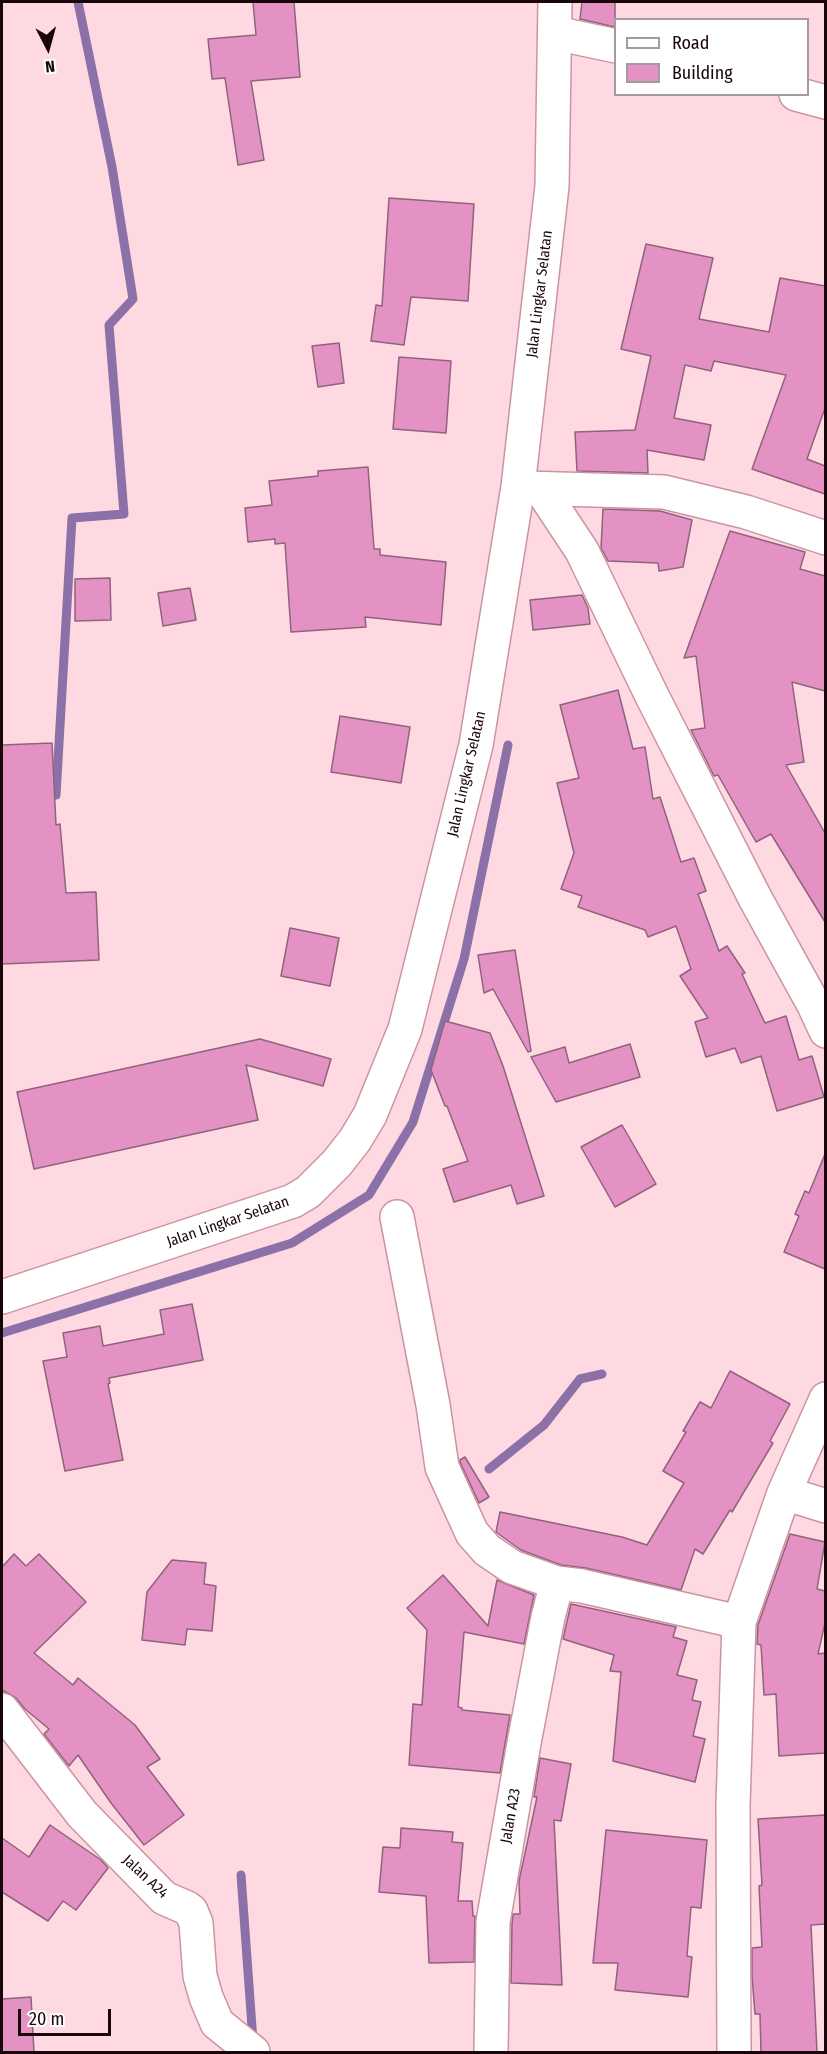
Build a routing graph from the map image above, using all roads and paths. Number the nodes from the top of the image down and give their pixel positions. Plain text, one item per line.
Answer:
1 (555, 2) edge
2 (555, 33) junction
3 (614, 46) edge
4 (803, 96) edge
5 (825, 102) edge
6 (530, 488) junction
7 (825, 538) edge
8 (825, 1031) edge
9 (397, 1216) dead end
10 (2, 1297) edge
11 (825, 1399) edge
12 (784, 1493) junction
13 (825, 1506) edge
14 (557, 1583) junction
15 (739, 1622) junction
16 (2, 1710) edge
17 (253, 2052) edge
18 (491, 2052) edge
19 (734, 2052) edge

1 - 2 main road, Jalan Lingkar Selatan
2 - 3 main road
2 - 6 main road, Jalan Lingkar Selatan
4 - 5 main road
6 - 7 main road
6 - 8 main road
6 - 10 main road, Jalan Lingkar Selatan
9 - 14 main road
11 - 12 main road
12 - 13 main road
12 - 15 main road
14 - 15 main road
14 - 18 main road, Jalan A23
15 - 19 main road
16 - 17 main road, Jalan A24

